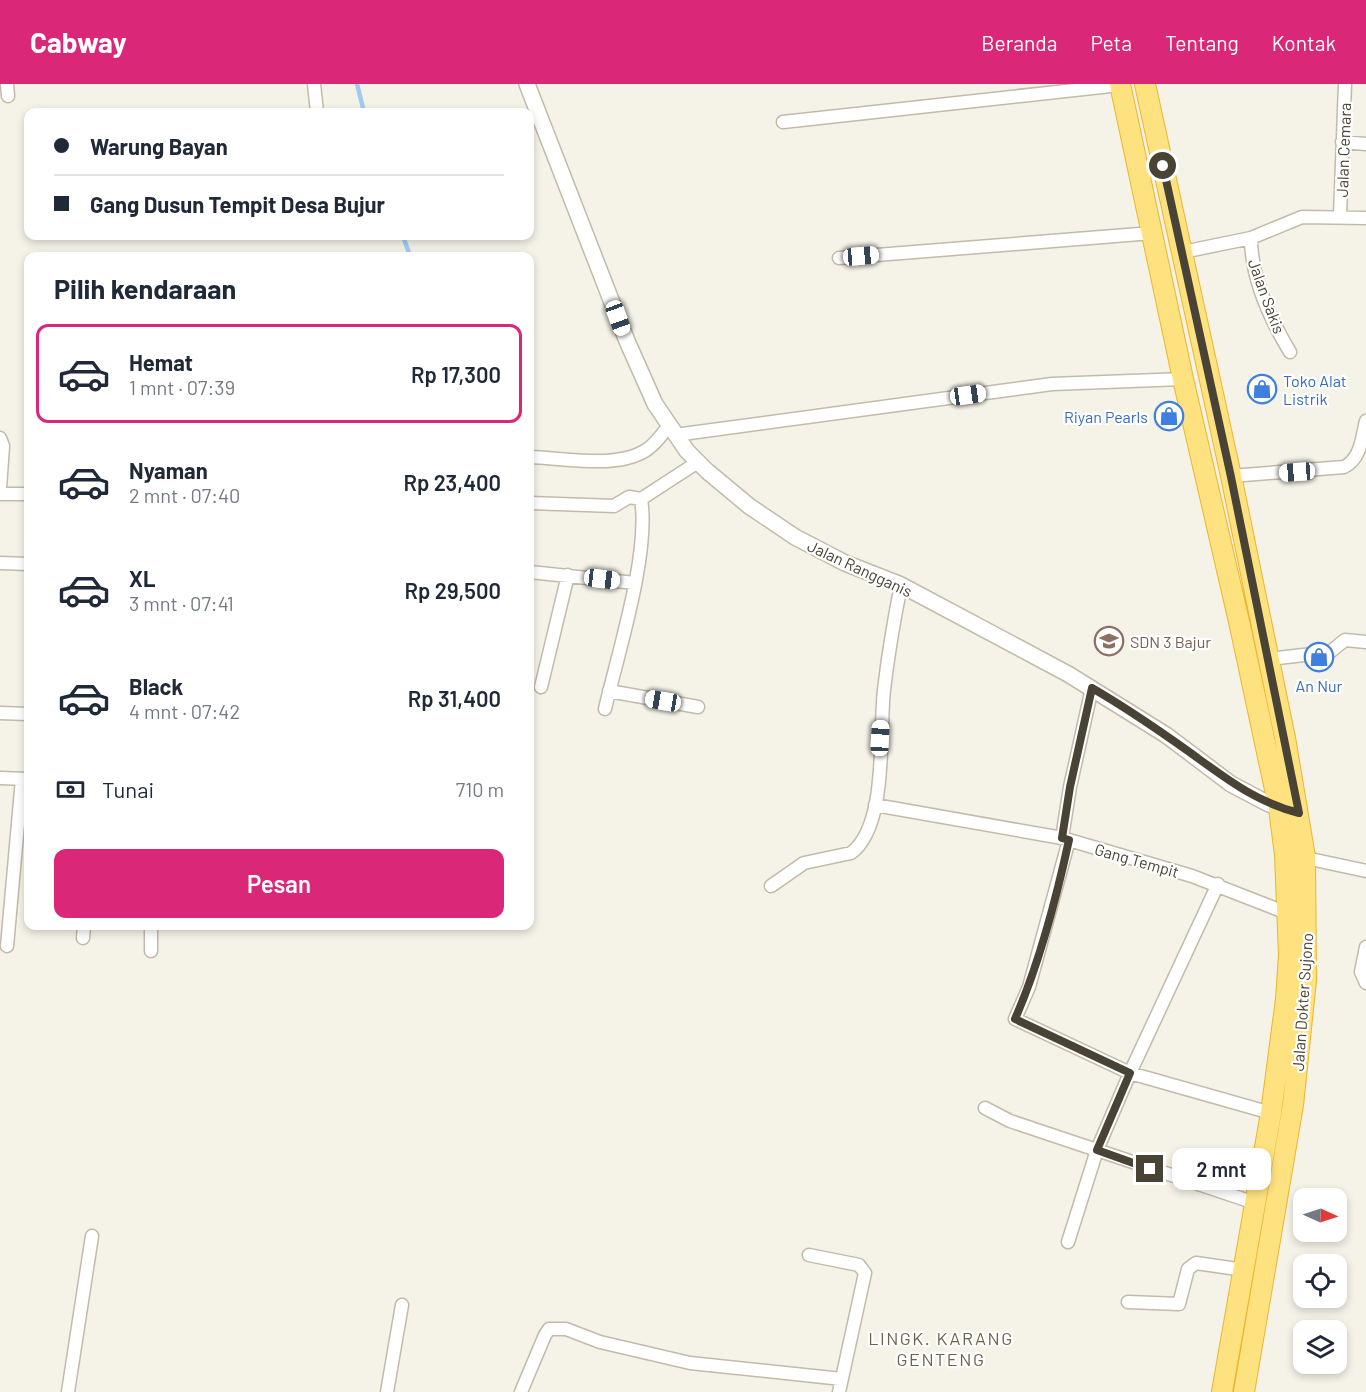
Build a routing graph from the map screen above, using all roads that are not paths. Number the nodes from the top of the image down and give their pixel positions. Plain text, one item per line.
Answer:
1 (314, 84) edge
2 (527, 84) edge
3 (1145, 84) edge
4 (1345, 84) edge
5 (1120, 85) edge
6 (317, 108) edge
7 (783, 122) dead end
8 (1342, 142) junction
9 (1366, 144) edge
10 (1340, 216) junction
11 (1366, 218) edge
12 (1152, 233) junction
13 (1251, 238) junction
14 (1192, 251) junction
15 (839, 258) dead end
16 (1290, 352) dead end
17 (1183, 379) junction
18 (1366, 421) edge
19 (672, 431) junction
20 (0, 438) edge
21 (534, 457) edge
22 (698, 462) junction
23 (1231, 477) junction
24 (0, 488) edge
25 (0, 494) edge
26 (24, 494) edge
27 (641, 499) junction
28 (534, 503) edge
29 (0, 563) edge
30 (24, 564) edge
31 (534, 572) edge
32 (568, 575) junction
33 (634, 583) junction
34 (901, 585) junction
35 (1366, 642) edge
36 (1269, 659) junction
37 (541, 687) dead end
38 (1092, 688) junction
39 (609, 691) junction
40 (698, 707) dead end
41 (605, 709) dead end
42 (0, 713) edge
43 (24, 714) edge
44 (0, 778) edge
45 (24, 779) edge
46 (24, 788) edge
47 (875, 806) junction
48 (1278, 808) junction
49 (1299, 813) junction
50 (1065, 839) junction
51 (1285, 855) junction
52 (1305, 857) junction
53 (1366, 871) edge
54 (1218, 884) junction
55 (771, 886) dead end
56 (1287, 913) junction
57 (152, 930) edge
58 (7, 946) dead end
59 (1366, 947) edge
60 (151, 951) dead end
61 (1366, 983) edge
62 (1130, 1073) junction
63 (985, 1108) dead end
64 (1271, 1113) junction
65 (1097, 1150) junction
66 (1255, 1203) junction
67 (92, 1236) dead end
68 (1068, 1242) dead end
69 (809, 1255) dead end
70 (1244, 1270) junction
71 (1239, 1298) junction
72 (1260, 1301) junction
73 (1128, 1302) dead end
74 (402, 1305) dead end
75 (842, 1379) junction
76 (68, 1392) edge
77 (387, 1392) edge
78 (521, 1392) edge
79 (839, 1392) edge
80 (1222, 1392) edge
81 (1244, 1392) edge

1 - 6 street
2 - 19 street, Jalan Rangganis
3 - 14 highway, Jalan Dokter Sujono
4 - 8 street, Jalan Cemara
5 - 7 street
5 - 12 highway
8 - 9 street
8 - 10 street, Jalan Cemara
10 - 11 street
10 - 13 street
12 - 15 street
12 - 17 highway
13 - 14 street
13 - 16 street, Jalan Sakis
14 - 23 highway, Jalan Dokter Sujono
17 - 19 street
17 - 48 highway
18 - 23 street
19 - 21 street
19 - 22 street, Jalan Rangganis
20 - 24 street
22 - 27 street
22 - 34 street, Jalan Rangganis
23 - 36 highway, Jalan Dokter Sujono
25 - 26 street
27 - 28 street
27 - 33 street
29 - 30 street
31 - 32 street
32 - 33 street
32 - 37 street
33 - 39 street
34 - 38 street, Jalan Rangganis
34 - 47 street
35 - 36 street
36 - 49 highway, Jalan Dokter Sujono
38 - 48 street, Jalan Rangganis
38 - 50 street
39 - 40 street
39 - 41 street
42 - 43 street
44 - 45 street
46 - 58 street
47 - 50 street, Gang Tempit
47 - 55 street
48 - 49 street, Jalan Rangganis
48 - 51 highway
49 - 52 highway, Jalan Dokter Sujono
50 - 54 street, Gang Tempit
50 - 62 street
51 - 52 street
51 - 56 highway
52 - 53 street
52 - 72 highway, Jalan Dokter Sujono
54 - 56 street, Gang Tempit
54 - 62 street
56 - 64 highway
57 - 60 street
59 - 61 street
62 - 64 street
62 - 65 street
63 - 65 street
64 - 66 highway
65 - 66 street
65 - 68 street
66 - 70 highway
67 - 76 street
69 - 75 street
70 - 71 highway
70 - 73 street
71 - 72 highway
71 - 80 highway
72 - 81 highway, Jalan Dokter Sujono
74 - 77 street
75 - 78 street
75 - 79 street

